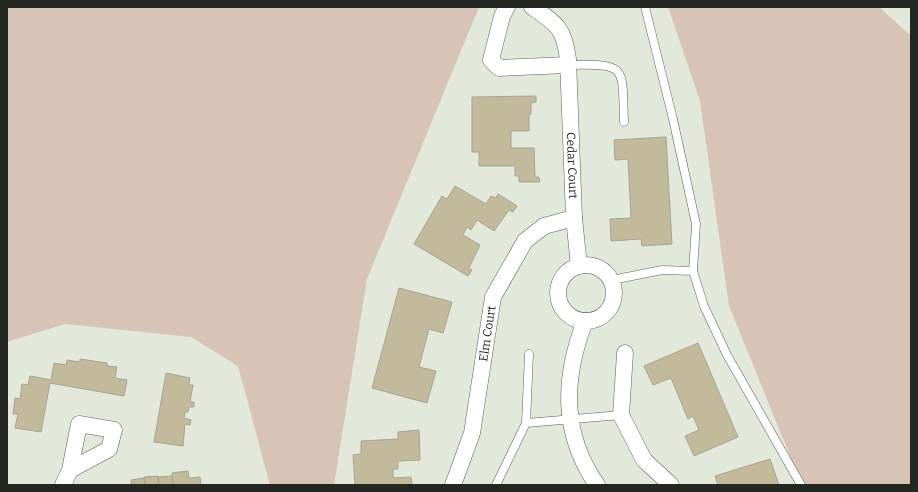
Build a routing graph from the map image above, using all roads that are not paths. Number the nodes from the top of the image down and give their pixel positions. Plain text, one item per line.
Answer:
1 (507, 7) edge
2 (532, 7) edge
3 (645, 7) edge
4 (568, 65) junction
5 (624, 122) dead end
6 (574, 218) junction
7 (579, 266) junction
8 (693, 271) junction
9 (612, 280) junction
10 (585, 322) junction
11 (625, 353) dead end
12 (529, 354) dead end
13 (621, 415) junction
14 (570, 418) junction
15 (526, 423) junction
16 (70, 470) dead end
17 (63, 485) edge
18 (453, 485) edge
19 (496, 485) edge
20 (597, 485) edge
21 (671, 485) edge
22 (801, 485) edge

1 - 4 street
2 - 4 street, Cedar Court
3 - 8 lane
4 - 5 lane
4 - 6 street, Cedar Court
6 - 7 street, Cedar Court
6 - 18 street, Elm Court
7 - 9 street
7 - 10 street
8 - 9 lane
8 - 22 lane
9 - 10 street
10 - 14 street
11 - 13 street
12 - 15 lane
13 - 14 lane
13 - 21 street
14 - 15 lane
14 - 20 street
15 - 19 lane
16 - 17 street

